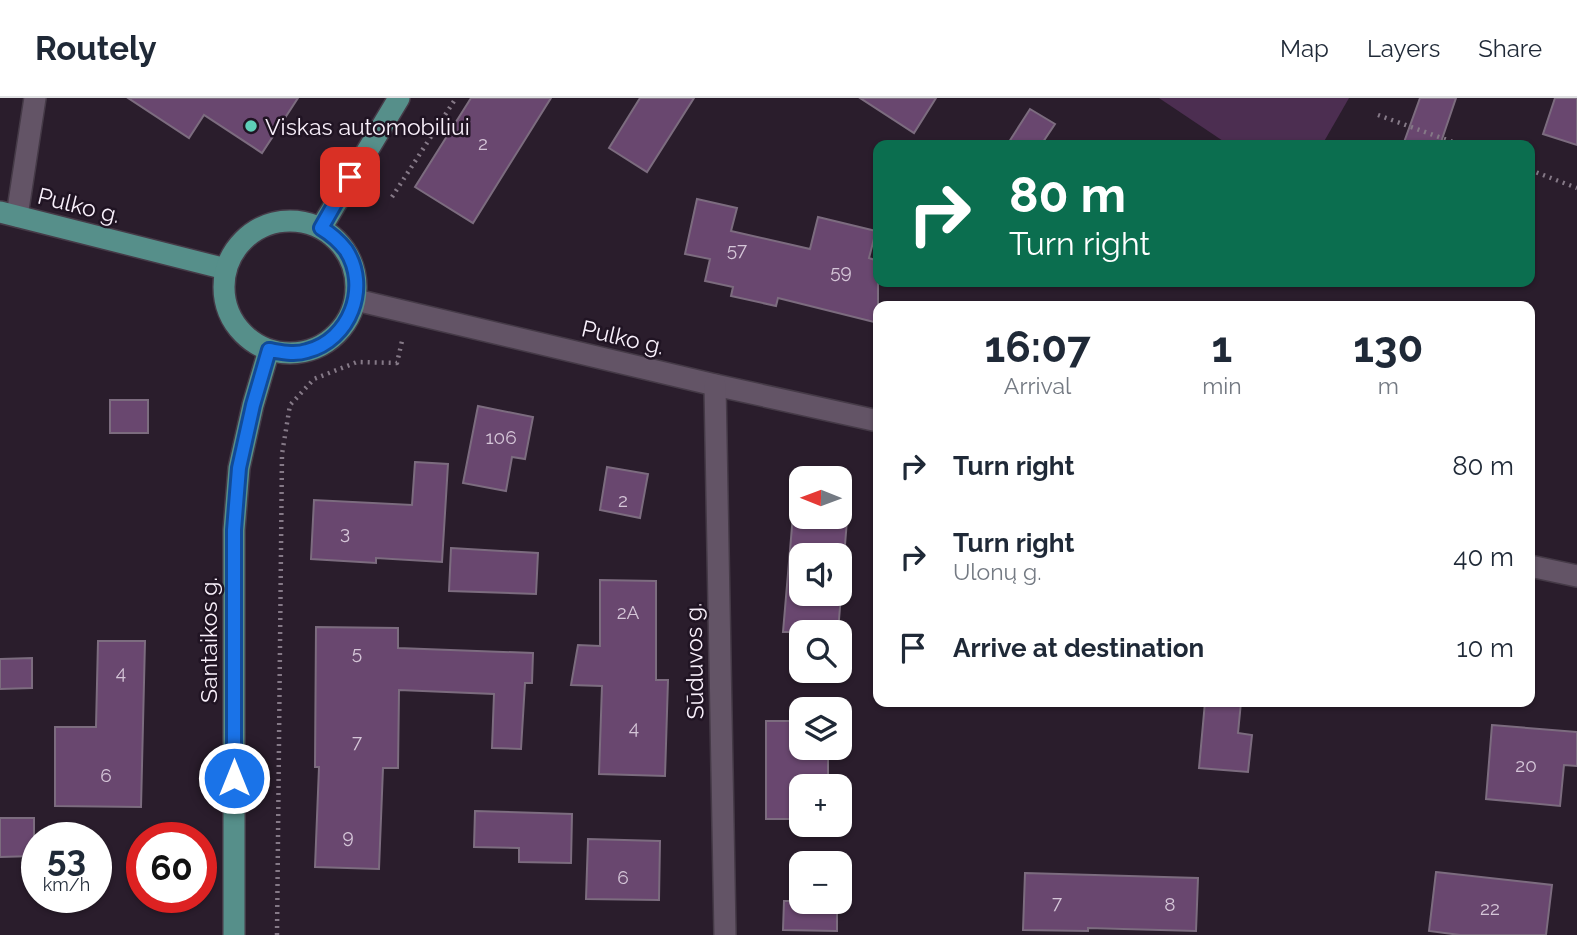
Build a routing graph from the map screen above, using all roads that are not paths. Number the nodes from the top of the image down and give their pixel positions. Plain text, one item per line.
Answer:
1 (35, 98) edge
2 (399, 98) edge
3 (8, 214) edge
4 (321, 228) junction
5 (226, 269) junction
6 (356, 299) junction
7 (269, 350) junction
8 (715, 385) junction
9 (873, 420) edge
10 (1535, 567) edge
11 (1577, 576) edge
12 (234, 935) edge
13 (724, 935) edge

1 - 3 street
2 - 4 main road
3 - 5 main road, Pulko g.
4 - 5 main road
4 - 6 main road
5 - 7 main road
6 - 7 main road
6 - 8 street, Pulko g.
7 - 12 main road, Santaikos g.
8 - 9 street, Pulko g.
8 - 13 street, Sūduvos g.
10 - 11 street

